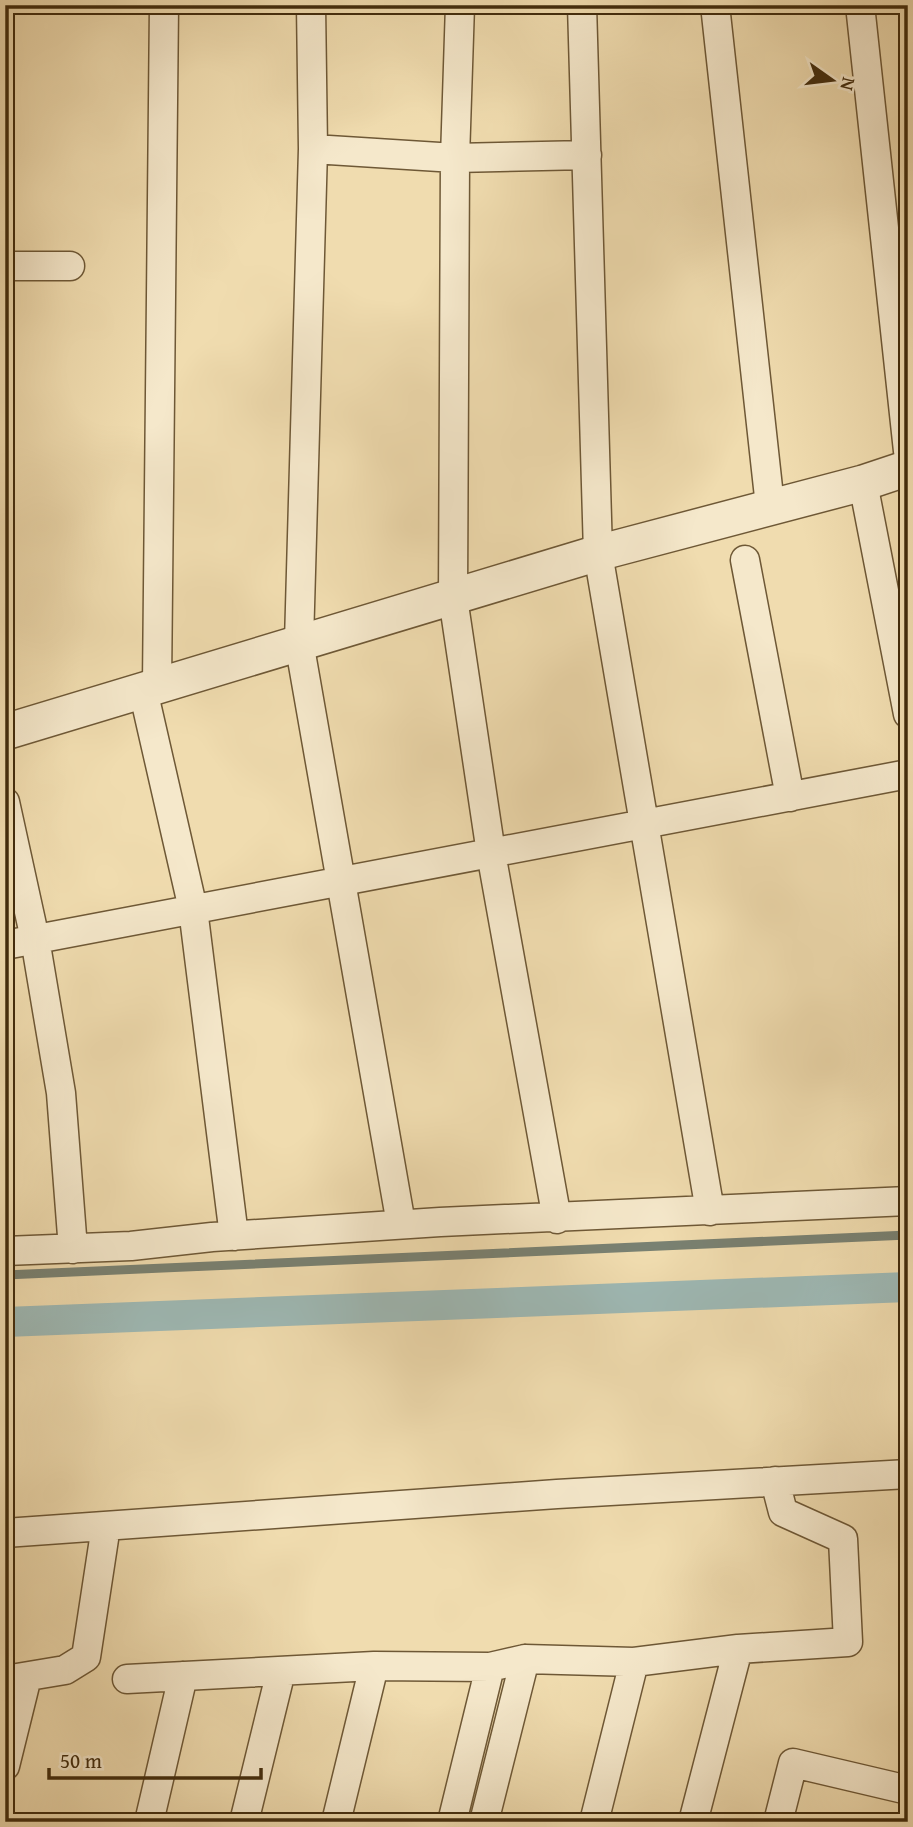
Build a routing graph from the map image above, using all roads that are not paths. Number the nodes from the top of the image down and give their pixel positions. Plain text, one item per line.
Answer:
1 (164, 5) edge
2 (311, 5) edge
3 (460, 5) edge
4 (582, 5) edge
5 (715, 5) edge
6 (860, 5) edge
7 (313, 149) junction
8 (587, 155) junction
9 (455, 158) junction
10 (5, 266) edge
11 (70, 266) dead end
12 (908, 451) edge
13 (908, 468) edge
14 (863, 483) junction
15 (770, 506) junction
16 (598, 553) junction
17 (745, 560) dead end
18 (453, 598) junction
19 (299, 642) junction
20 (150, 688) junction
21 (908, 714) edge
22 (5, 732) edge
23 (908, 774) edge
24 (790, 797) junction
25 (5, 802) edge
26 (643, 824) junction
27 (491, 853) junction
28 (342, 881) junction
29 (193, 909) junction
30 (35, 939) junction
31 (5, 944) edge
32 (908, 1201) edge
33 (710, 1211) junction
34 (557, 1219) junction
35 (401, 1224) junction
36 (234, 1236) junction
37 (73, 1249) junction
38 (5, 1251) edge
39 (908, 1474) edge
40 (775, 1482) junction
41 (106, 1526) junction
42 (5, 1533) edge
43 (738, 1649) junction
44 (525, 1659) junction
45 (634, 1662) junction
46 (374, 1666) junction
47 (490, 1667) junction
48 (281, 1671) junction
49 (183, 1676) junction
50 (16, 1679) edge
51 (127, 1679) dead end
52 (5, 1766) edge
53 (908, 1790) edge
54 (149, 1822) edge
55 (244, 1822) edge
56 (336, 1822) edge
57 (452, 1822) edge
58 (484, 1822) edge
59 (594, 1822) edge
60 (693, 1822) edge
61 (778, 1822) edge

1 - 20 street
2 - 7 street
3 - 9 street
4 - 8 street
5 - 15 street
6 - 12 street
7 - 9 street
7 - 19 street
8 - 9 street
8 - 16 street
9 - 18 street
10 - 11 street
13 - 14 street
14 - 15 street
14 - 21 street
15 - 16 street
16 - 18 street
16 - 26 street
17 - 24 street
18 - 19 street
18 - 27 street
19 - 20 street
19 - 28 street
20 - 22 street
20 - 29 street
23 - 24 street
24 - 26 street
25 - 30 street
26 - 27 street
26 - 33 street
27 - 28 street
27 - 34 street
28 - 29 street
28 - 35 street
29 - 30 street
29 - 36 street
30 - 31 street
30 - 37 street
32 - 33 street
33 - 34 street
34 - 35 street
35 - 36 street
36 - 37 street
37 - 38 street
39 - 40 street
40 - 41 street
40 - 43 street
41 - 42 street
41 - 50 street
43 - 45 street
43 - 60 street
44 - 45 street
44 - 47 street
44 - 58 street
45 - 59 street
46 - 47 street
46 - 48 street
46 - 56 street
47 - 57 street
48 - 49 street
48 - 55 street
49 - 51 street
49 - 54 street
50 - 52 street
53 - 61 street

